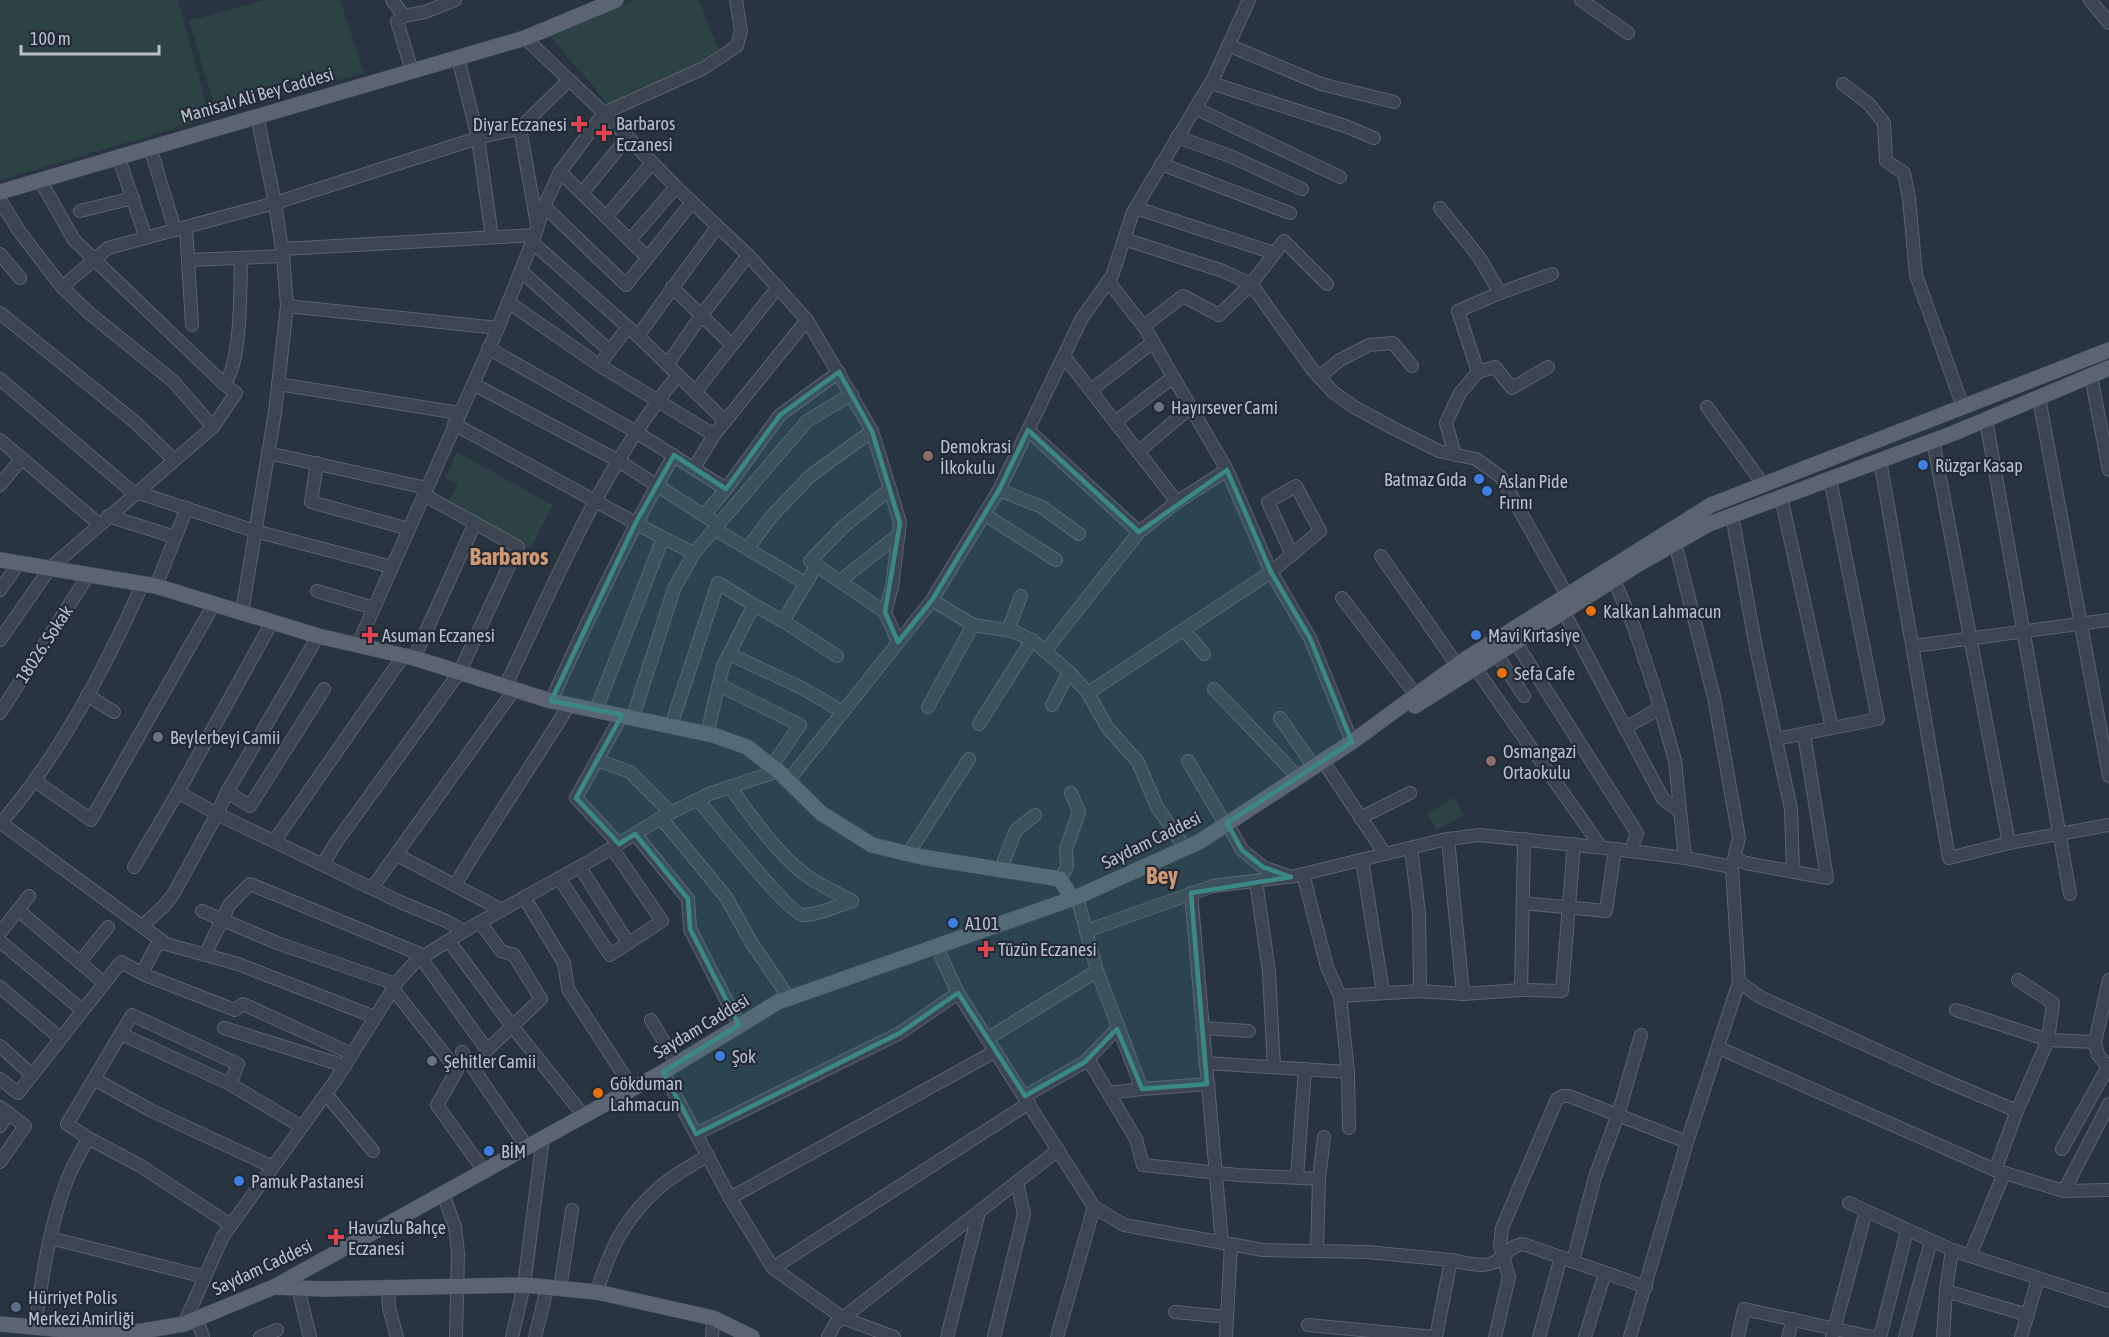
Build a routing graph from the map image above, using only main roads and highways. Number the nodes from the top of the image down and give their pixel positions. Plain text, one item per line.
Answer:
1 (616, 0) edge
2 (0, 192) edge
3 (2109, 350) edge
4 (2109, 369) edge
5 (0, 560) edge
6 (1352, 742) junction
7 (1075, 897) junction
8 (274, 1287) junction
9 (8, 1329) edge
10 (135, 1334) edge
11 (99, 1335) edge
12 (752, 1337) edge

1 - 2 main road, Manisalı Ali Bey Caddesi
3 - 6 main road
4 - 6 main road
5 - 7 main road
6 - 7 main road, Saydam Caddesi
7 - 8 main road, Saydam Caddesi
8 - 10 main road, Saydam Caddesi
8 - 12 main road
9 - 11 main road, Saydam Caddesi
10 - 11 main road, Saydam Caddesi

